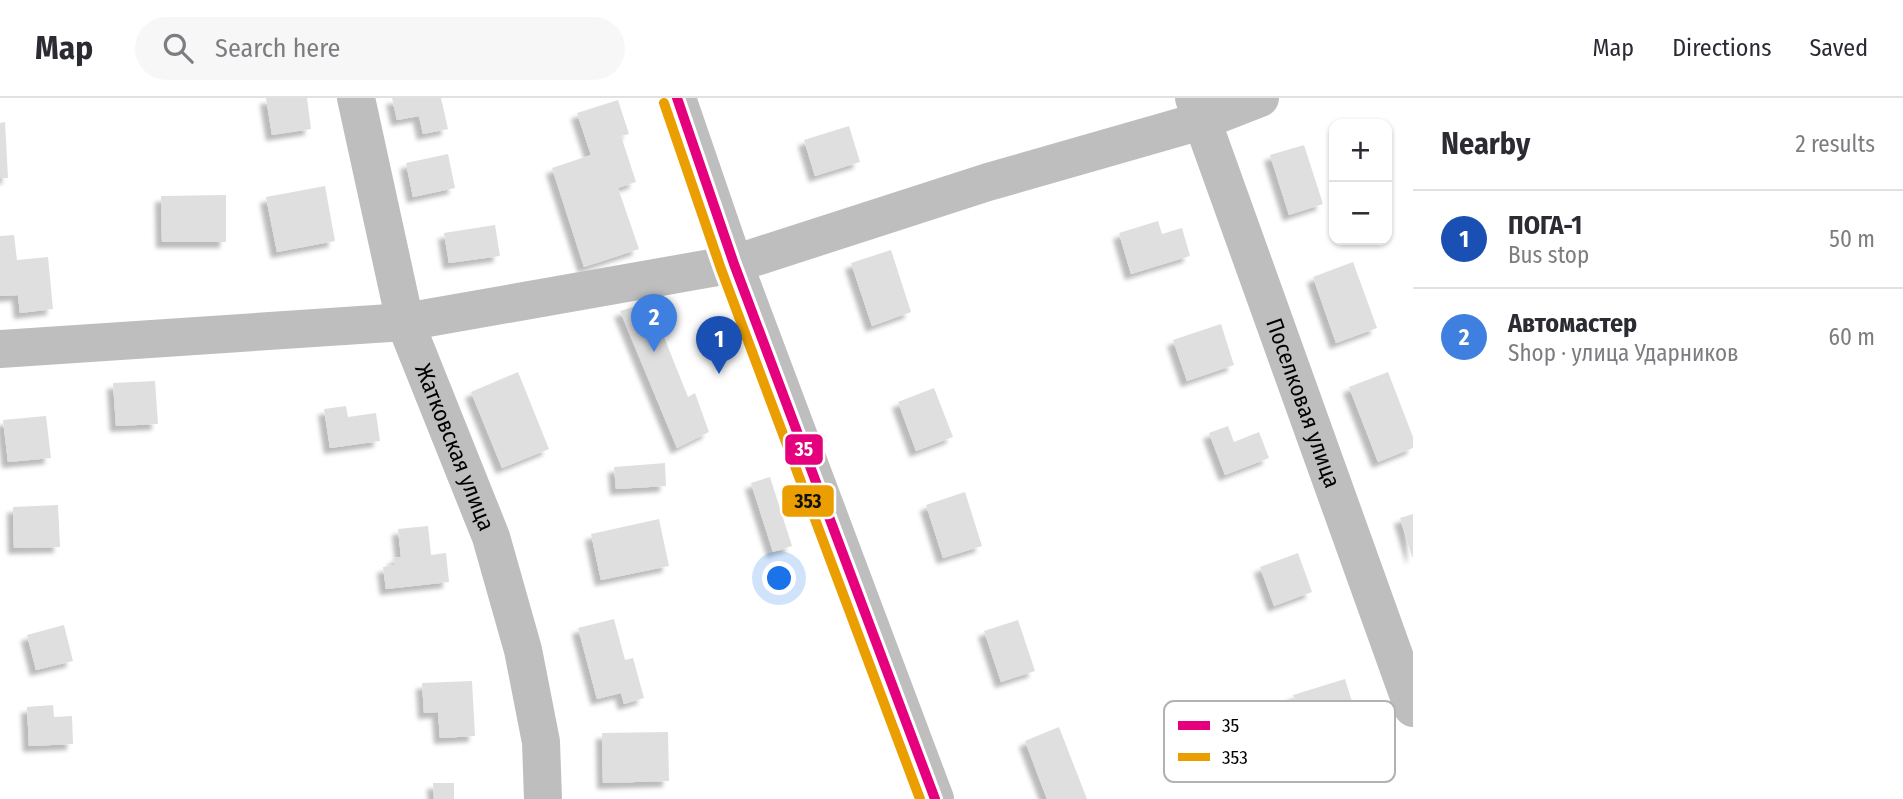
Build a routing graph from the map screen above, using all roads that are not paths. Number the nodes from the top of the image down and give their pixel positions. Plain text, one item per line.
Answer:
1 (356, 98) edge
2 (677, 98) edge
3 (1259, 98) edge
4 (1197, 110) edge
5 (734, 264) junction
6 (405, 323) junction
7 (0, 349) edge
8 (1413, 708) edge
9 (543, 799) edge
10 (935, 799) edge

1 - 6 street, Жатковская улица
2 - 5 street
3 - 4 street
4 - 5 street
4 - 8 street, Поселковая улица
5 - 6 street
5 - 10 street
6 - 7 street
6 - 9 street, Жатковская улица

